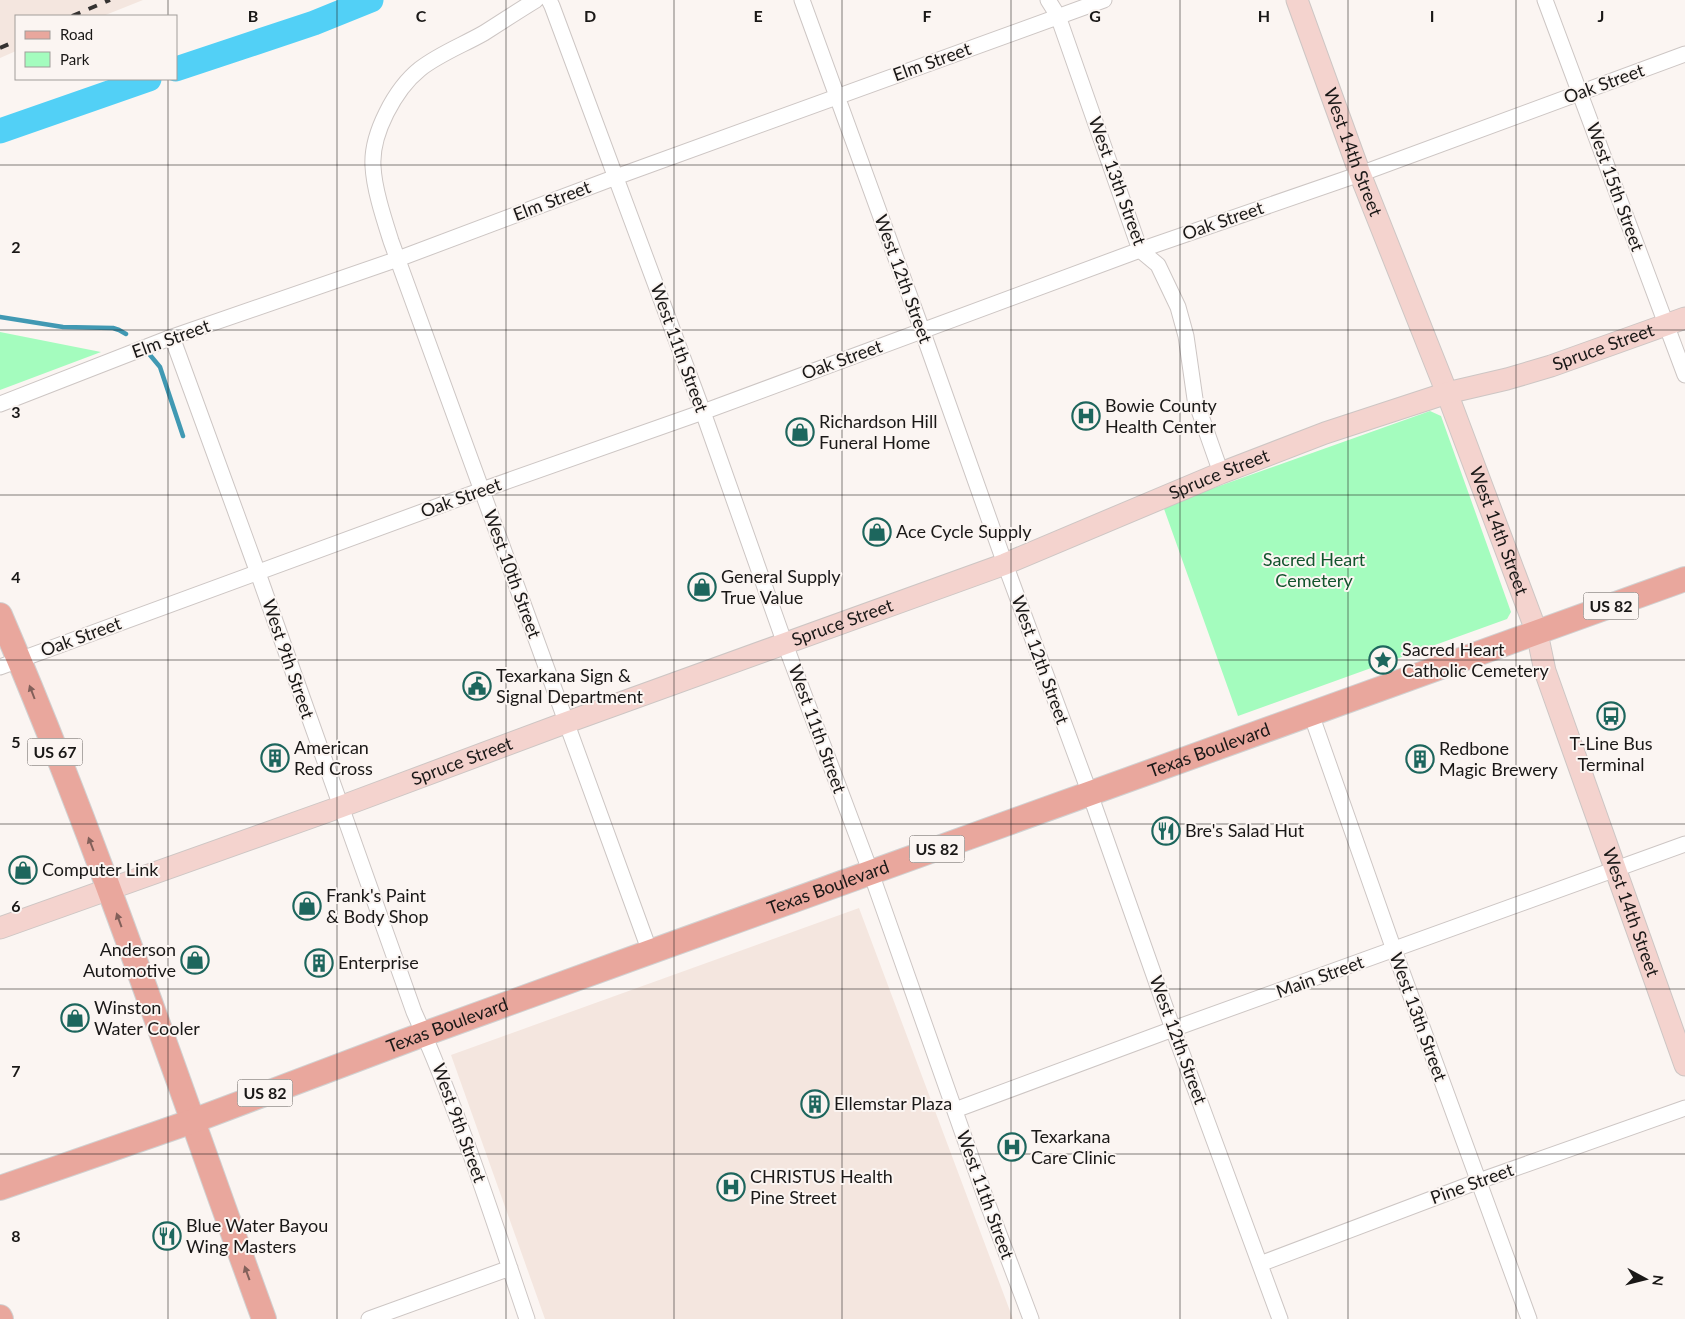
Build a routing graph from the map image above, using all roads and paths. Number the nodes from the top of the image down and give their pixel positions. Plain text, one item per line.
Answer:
1 (536, 0) edge
2 (548, 0) edge
3 (802, 0) edge
4 (1048, 0) edge
5 (1104, 0) edge
6 (1297, 0) edge
7 (1545, 0) edge
8 (1058, 16) junction
9 (1685, 54) edge
10 (1580, 93) junction
11 (837, 96) junction
12 (1360, 174) junction
13 (616, 177) junction
14 (1140, 250) junction
15 (398, 259) junction
16 (1676, 322) edge
17 (922, 330) junction
18 (172, 337) junction
19 (1685, 375) edge
20 (1447, 393) junction
21 (0, 404) edge
22 (703, 412) junction
23 (1221, 473) junction
24 (482, 490) junction
25 (1005, 564) junction
26 (258, 573) junction
27 (1685, 579) edge
28 (0, 614) edge
29 (1538, 633) junction
30 (785, 644) junction
31 (10, 663) edge
32 (1311, 714) junction
33 (566, 723) junction
34 (1090, 794) junction
35 (340, 807) junction
36 (1685, 844) edge
37 (1616, 869) junction
38 (870, 873) junction
39 (108, 890) junction
40 (0, 928) edge
41 (1394, 950) junction
42 (650, 952) junction
43 (1174, 1029) junction
44 (424, 1034) junction
45 (1685, 1065) edge
46 (1685, 1108) edge
47 (955, 1110) junction
48 (193, 1121) junction
49 (1479, 1181) junction
50 (0, 1188) edge
51 (1260, 1264) junction
52 (510, 1268) junction
53 (264, 1319) edge
54 (369, 1319) edge
55 (527, 1319) edge
56 (1031, 1319) edge
57 (1280, 1319) edge
58 (1529, 1319) edge

1 - 15 street, West 10th Street
2 - 13 street, West 11th Street
3 - 11 street, West 12th Street
4 - 8 street, West 13th Street
5 - 8 street, Elm Street
6 - 12 street, West 14th Street
7 - 10 street, West 15th Street
8 - 11 street, Elm Street
8 - 14 street, West 13th Street
9 - 10 street, Oak Street
10 - 12 street, Oak Street
10 - 16 street, West 15th Street
11 - 13 street, Elm Street
11 - 17 street, West 12th Street
12 - 14 street, Oak Street
12 - 20 street, West 14th Street
13 - 15 street, Elm Street
13 - 22 street, West 11th Street
14 - 17 street, Oak Street
14 - 23 street, West 13th Street
15 - 18 street, Elm Street
15 - 24 street, West 10th Street
16 - 19 street, West 15th Street
16 - 20 street, Spruce Street
17 - 22 street, Oak Street
17 - 25 street, West 12th Street
18 - 21 street, Elm Street
18 - 26 street, West 9th Street
20 - 23 street, Spruce Street
20 - 29 street, West 14th Street
22 - 24 street, Oak Street
22 - 30 street, West 11th Street
23 - 25 street, Spruce Street
24 - 26 street, Oak Street
24 - 33 street, West 10th Street
25 - 30 street, Spruce Street
25 - 34 street, West 12th Street
26 - 31 street, Oak Street
26 - 35 street, West 9th Street
27 - 29 main road, Texas Boulevard / US 82
28 - 31 main road, US 67
29 - 32 main road, Texas Boulevard / US 82
29 - 37 street, West 14th Street
30 - 33 street, Spruce Street
30 - 38 street, West 11th Street
39 -> 31 main road, US 67
32 - 34 main road, Texas Boulevard / US 82
32 - 41 street, West 13th Street
33 - 35 street, Spruce Street
33 - 42 street, West 10th Street
34 - 38 main road, Texas Boulevard / US 82
34 - 43 street, West 12th Street
35 - 39 street, Spruce Street
35 - 44 street, West 9th Street
36 - 37 street, Main Street
37 - 41 street, Main Street
37 - 45 street, West 14th Street
38 - 42 main road, Texas Boulevard / US 82
38 - 47 street, West 11th Street
39 - 40 street, Spruce Street
48 -> 39 main road, US 67
41 - 43 street, Main Street
41 - 49 street, West 13th Street
42 - 44 main road, Texas Boulevard / US 82
43 - 47 street, Main Street
43 - 51 street, West 12th Street
44 - 48 main road, Texas Boulevard / US 82
44 - 52 street, West 9th Street
46 - 49 street, Pine Street
47 - 56 street, West 11th Street
48 - 50 main road, Texas Boulevard / US 82
53 -> 48 main road, US 67
49 - 51 street, Pine Street
49 - 58 street, West 13th Street
51 - 57 street, West 12th Street
52 - 54 street
52 - 55 street, West 9th Street

